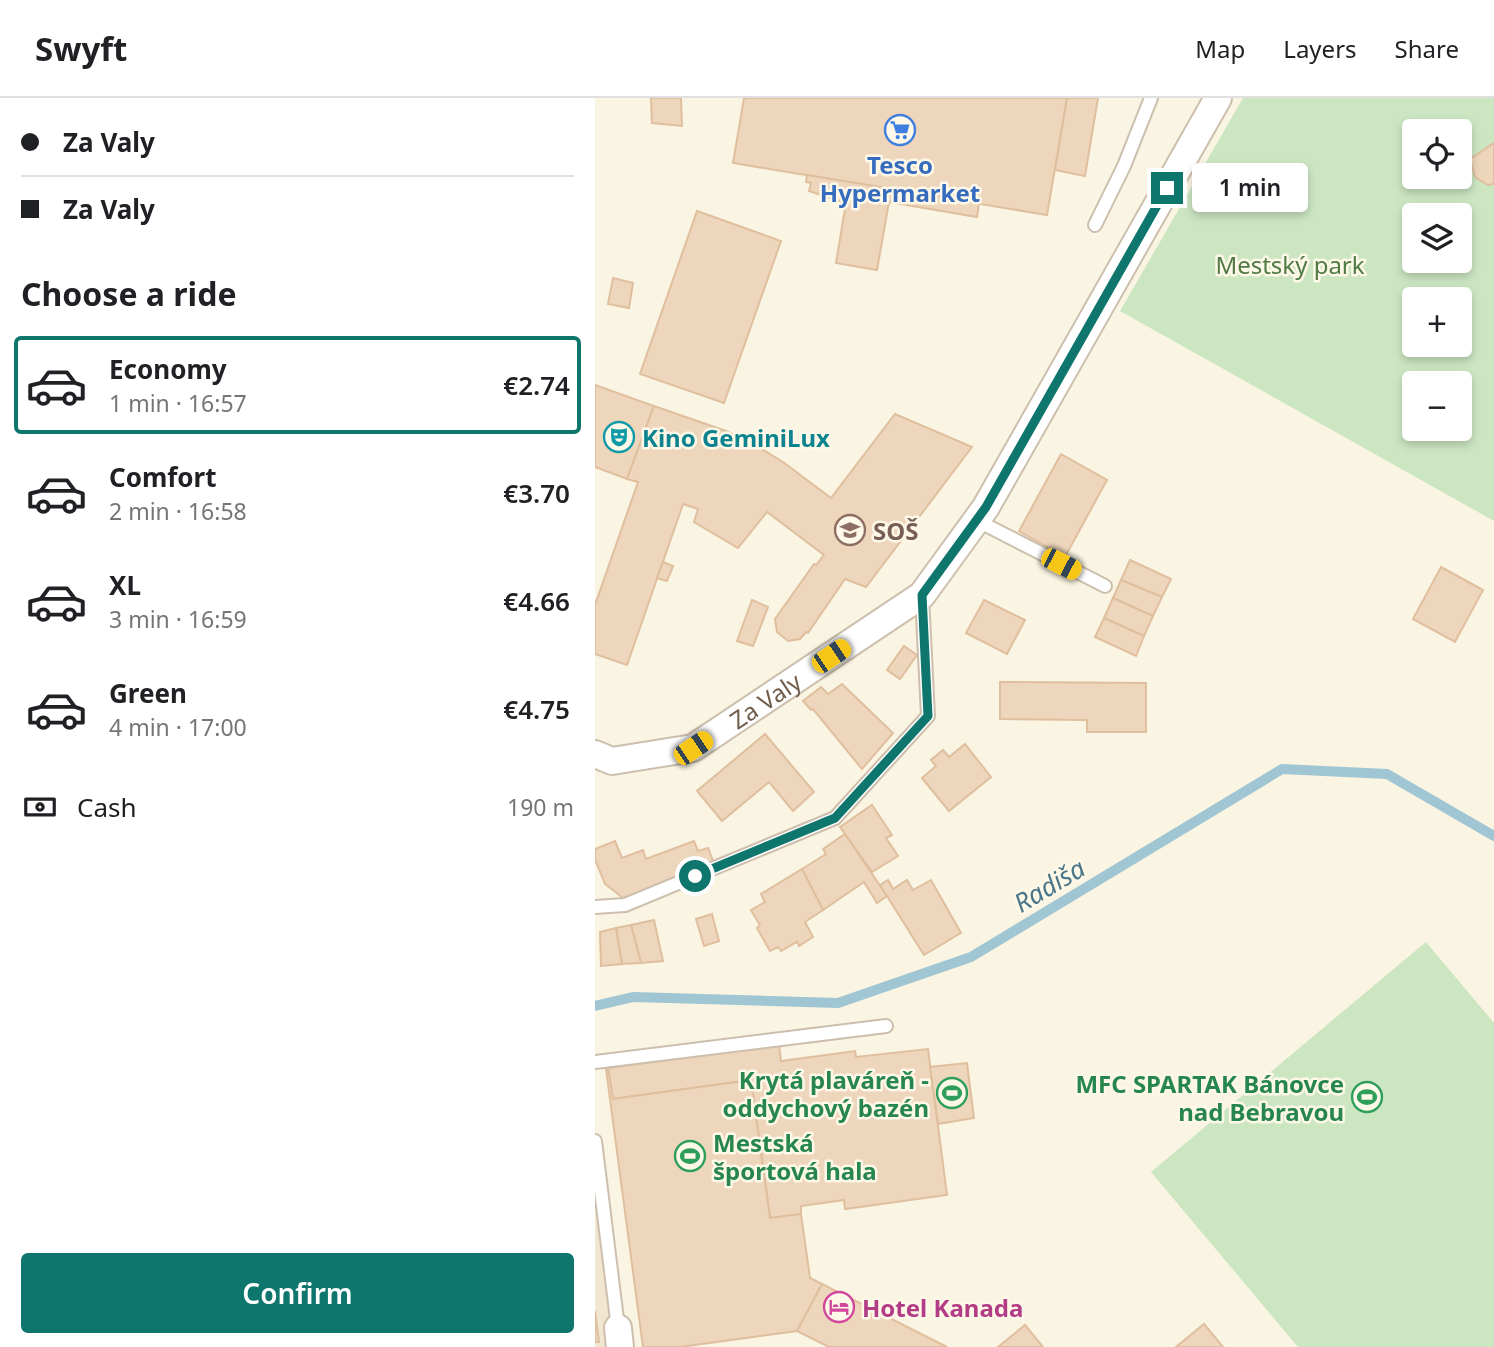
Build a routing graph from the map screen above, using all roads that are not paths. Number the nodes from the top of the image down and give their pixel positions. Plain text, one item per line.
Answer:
1 (1151, 98) edge
2 (1218, 98) edge
3 (1095, 225) dead end
4 (976, 520) junction
5 (1105, 586) dead end
6 (922, 595) junction
7 (595, 754) edge
8 (595, 907) edge
9 (886, 1026) dead end
10 (595, 1062) edge
11 (595, 1141) edge
12 (619, 1338) edge

1 - 3 lane
2 - 4 street, Za Valy
4 - 5 lane
4 - 6 street, Za Valy
6 - 7 street, Za Valy
6 - 8 lane
9 - 10 lane
11 - 12 lane

